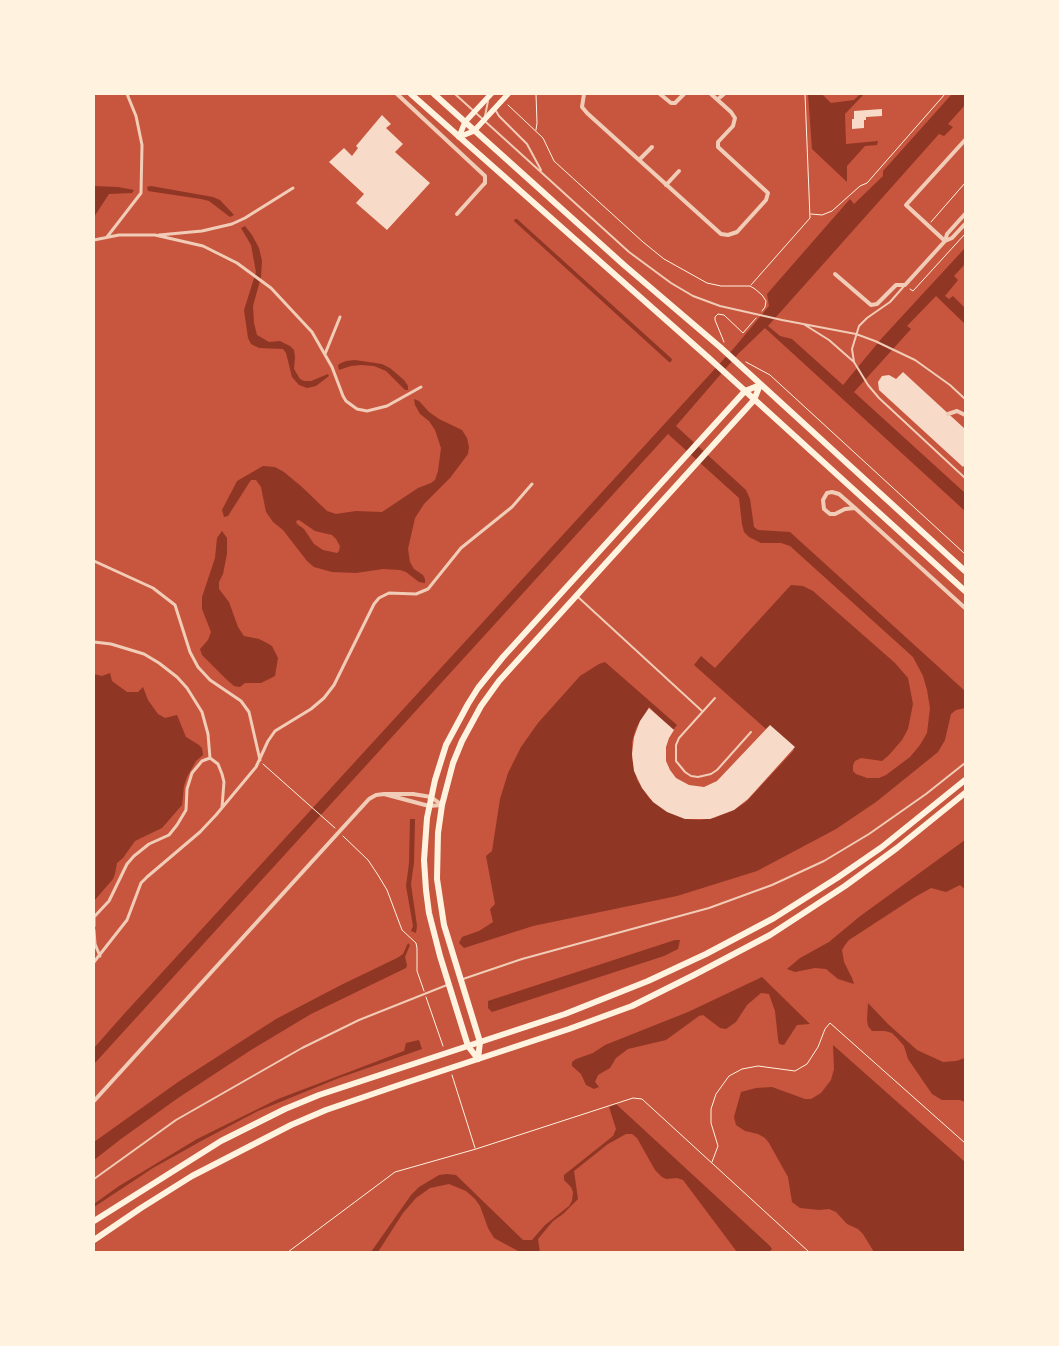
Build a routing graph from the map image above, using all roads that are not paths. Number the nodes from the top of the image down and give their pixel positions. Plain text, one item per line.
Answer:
1 (127, 94) edge
2 (397, 94) edge
3 (411, 94) edge
4 (434, 94) edge
5 (455, 94) edge
6 (490, 94) edge
7 (508, 94) edge
8 (584, 94) edge
9 (660, 94) edge
10 (684, 94) edge
11 (711, 94) edge
12 (724, 94) edge
13 (718, 100) junction
14 (495, 108) junction
15 (474, 112) junction
16 (484, 120) junction
17 (465, 122) junction
18 (474, 131) junction
19 (459, 137) junction
20 (965, 140) edge
21 (652, 147) dead end
22 (639, 160) junction
23 (679, 171) dead end
24 (542, 172) junction
25 (666, 185) junction
26 (293, 188) dead end
27 (457, 214) dead end
28 (965, 214) edge
29 (965, 224) edge
30 (155, 235) junction
31 (107, 237) junction
32 (94, 240) edge
33 (945, 241) junction
34 (835, 274) dead end
35 (905, 286) junction
36 (340, 317) dead end
37 (803, 323) junction
38 (856, 334) junction
39 (325, 354) junction
40 (854, 362) junction
41 (760, 385) junction
42 (421, 387) dead end
43 (745, 391) junction
44 (965, 399) edge
45 (754, 400) junction
46 (948, 414) dead end
47 (965, 415) edge
48 (965, 478) edge
49 (532, 484) dead end
50 (855, 508) junction
51 (94, 561) edge
52 (965, 571) edge
53 (568, 587) junction
54 (965, 591) edge
55 (576, 595) junction
56 (965, 608) edge
57 (94, 642) edge
58 (714, 698) dead end
59 (702, 711) junction
60 (751, 732) dead end
61 (210, 758) junction
62 (260, 761) junction
63 (965, 763) edge
64 (965, 780) edge
65 (965, 793) edge
66 (384, 794) junction
67 (431, 797) junction
68 (442, 805) junction
69 (429, 806) junction
70 (222, 808) junction
71 (94, 917) edge
72 (94, 926) edge
73 (94, 930) edge
74 (100, 956) junction
75 (94, 962) edge
76 (480, 1042) junction
77 (468, 1046) junction
78 (478, 1059) junction
79 (94, 1101) edge
80 (94, 1179) edge
81 (94, 1220) edge
82 (94, 1240) edge

1 - 31 street
2 - 27 street
3 - 19 main road
4 - 17 main road
5 - 15 lane
6 - 15 main road
6 - 16 lane
7 - 14 main road
8 - 22 street
9 - 10 street
11 - 13 street
12 - 13 street
13 - 25 street
14 - 16 main road
14 - 24 lane
15 - 16 lane
15 - 17 main road
16 - 18 main road
16 - 24 lane
17 - 18 main road
17 - 19 main road
18 - 19 main road
18 - 41 main road
19 - 43 main road
20 - 33 street
21 - 22 street
22 - 25 street
23 - 25 street
24 - 37 lane
26 - 30 street
28 - 33 street
29 - 33 street
30 - 31 street
30 - 39 street
31 - 32 street
33 - 35 street
34 - 35 street
35 - 38 lane
36 - 39 street
37 - 38 lane
37 - 40 lane
38 - 40 lane
38 - 44 lane
39 - 42 street
40 - 48 lane
41 - 43 main road
41 - 45 main road
41 - 52 main road
43 - 45 main road
43 - 53 main road
45 - 54 main road
45 - 55 main road
46 - 47 street
49 - 62 street
50 - 50 street
50 - 56 street
51 - 62 street
53 - 55 lane
53 - 67 main road
55 - 59 lane
55 - 68 main road
57 - 61 street
58 - 59 lane
59 - 60 lane
61 - 70 street
61 - 71 street
62 - 70 street
63 - 80 lane
64 - 76 main road
65 - 78 main road
66 - 67 street
66 - 69 street
66 - 79 street
67 - 68 street
67 - 69 main road
68 - 69 street
68 - 76 main road
69 - 77 main road
70 - 74 street
71 - 72 street
73 - 74 street
74 - 75 street
76 - 77 main road
76 - 78 main road
77 - 78 main road
77 - 81 main road
78 - 82 main road

